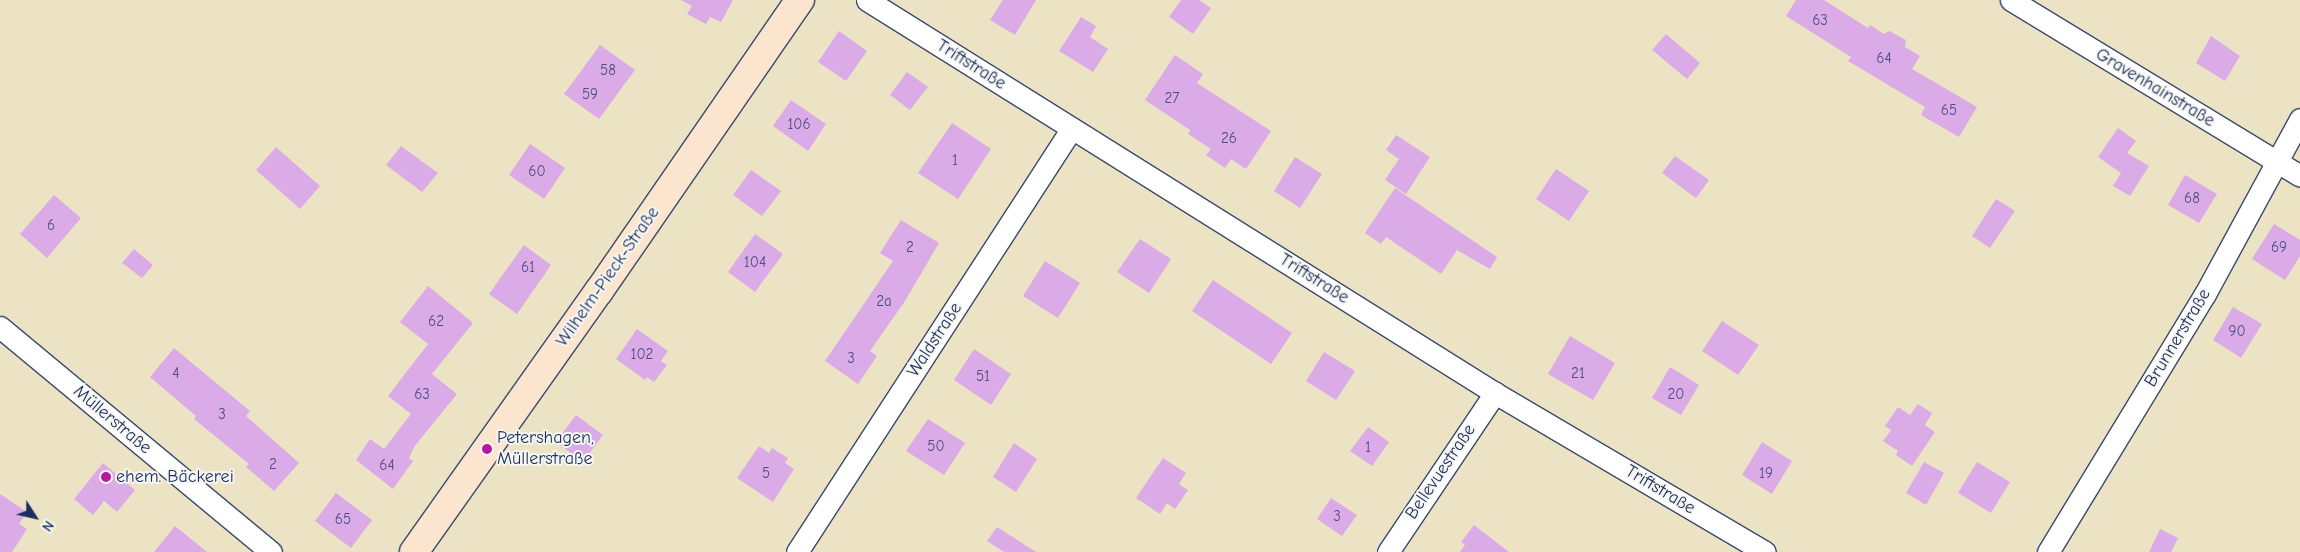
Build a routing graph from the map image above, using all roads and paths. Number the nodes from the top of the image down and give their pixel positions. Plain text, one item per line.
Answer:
1 (800, 0) edge
2 (867, 0) edge
3 (2011, 0) edge
4 (2300, 119) edge
5 (1072, 128) junction
6 (2278, 162) junction
7 (2300, 176) edge
8 (0, 327) edge
9 (1495, 392) junction
10 (270, 552) edge
11 (414, 552) edge
12 (797, 552) edge
13 (1388, 552) edge
14 (1765, 552) edge
15 (2048, 552) edge

1 - 11 street, Wilhelm-Pieck-Straße
2 - 5 street, Triftstraße
3 - 6 street, Gravenhainstraße
4 - 6 street, Brunnerstraße
5 - 9 street, Triftstraße
5 - 12 street, Waldstraße
6 - 7 street, Gravenhainstraße
6 - 15 street, Brunnerstraße
8 - 10 street, Müllerstraße
9 - 13 street, Bellevuestraße
9 - 14 street, Triftstraße

